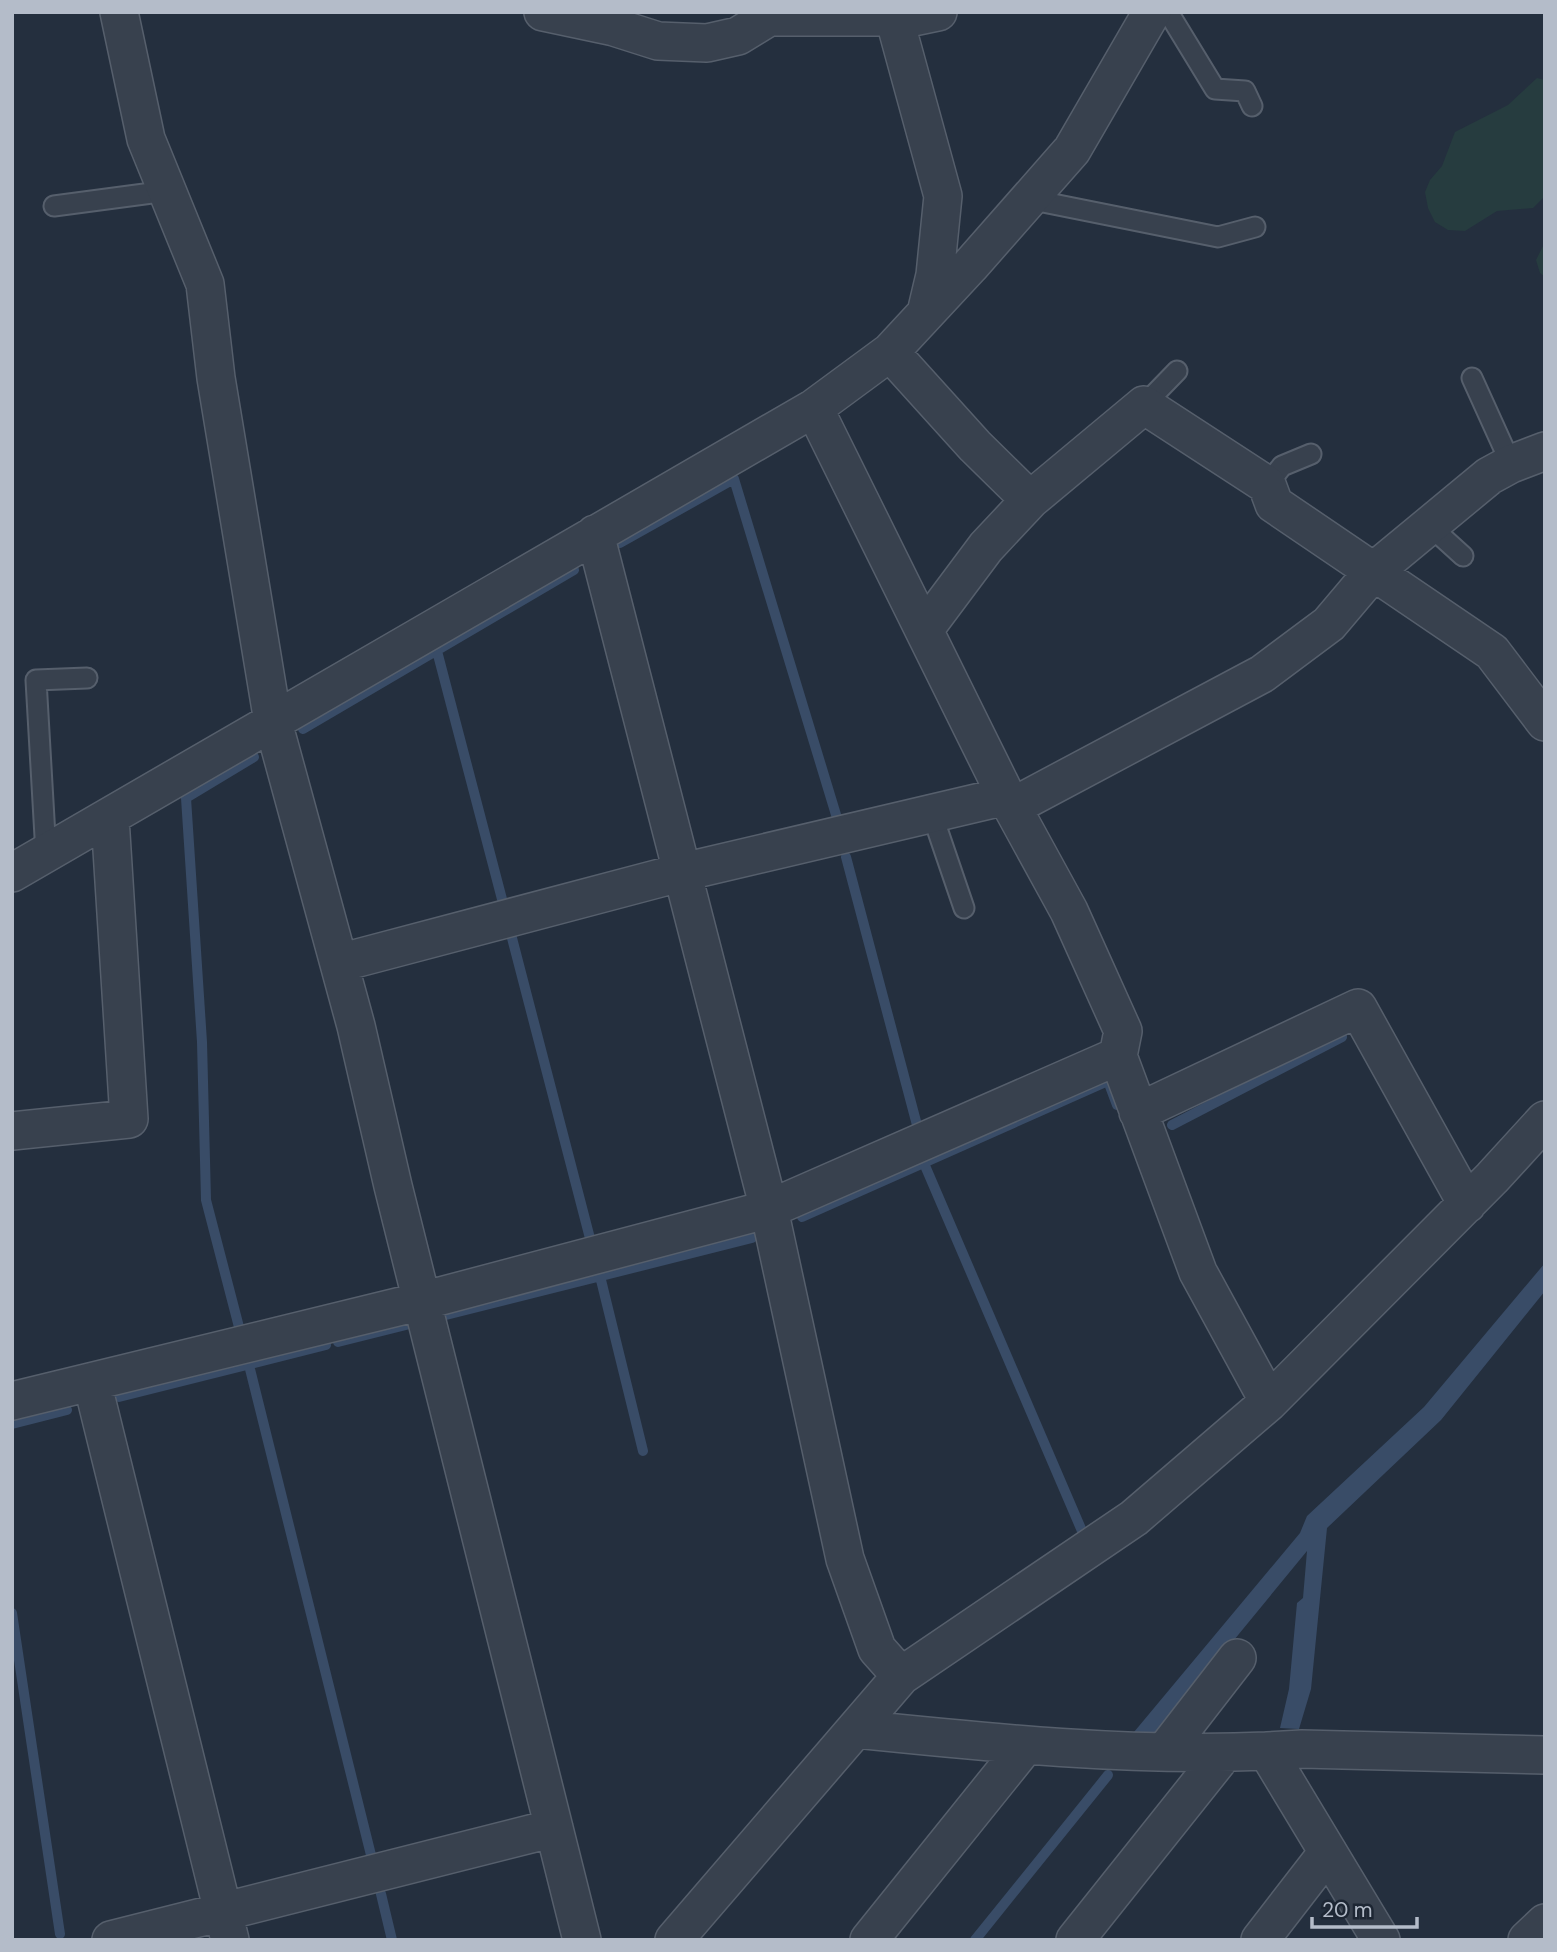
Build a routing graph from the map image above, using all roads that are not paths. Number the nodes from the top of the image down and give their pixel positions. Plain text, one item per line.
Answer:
1 (119, 12) edge
2 (543, 12) edge
3 (937, 12) edge
4 (1152, 12) edge
5 (1168, 12) edge
6 (894, 17) junction
7 (1252, 106) dead end
8 (167, 191) junction
9 (1028, 199) junction
10 (54, 206) dead end
11 (1255, 227) dead end
12 (926, 314) junction
13 (890, 352) junction
14 (1177, 371) dead end
15 (1472, 378) dead end
16 (1144, 405) junction
17 (814, 408) junction
18 (1311, 454) dead end
19 (1528, 458) edge
20 (1267, 485) junction
21 (1030, 500) junction
22 (1430, 526) junction
23 (595, 534) junction
24 (1463, 556) dead end
25 (1373, 572) junction
26 (924, 630) junction
27 (88, 678) dead end
28 (273, 722) junction
29 (1545, 722) edge
30 (1009, 801) junction
31 (932, 814) junction
32 (110, 817) junction
33 (46, 853) junction
34 (682, 872) junction
35 (12, 873) edge
36 (964, 908) dead end
37 (339, 963) junction
38 (1118, 1056) junction
39 (1138, 1112) junction
40 (1545, 1120) edge
41 (12, 1131) edge
42 (1467, 1204) junction
43 (769, 1209) junction
44 (422, 1301) junction
45 (92, 1382) junction
46 (12, 1401) edge
47 (1269, 1402) junction
48 (1237, 1658) dead end
49 (901, 1676) junction
50 (856, 1729) junction
51 (1025, 1746) junction
52 (1165, 1751) junction
53 (1267, 1751) junction
54 (1224, 1753) junction
55 (1545, 1755) edge
56 (554, 1828) junction
57 (1328, 1852) junction
58 (1545, 1923) edge
59 (227, 1926) edge
60 (111, 1940) edge
61 (582, 1940) edge
62 (674, 1940) edge
63 (869, 1940) edge
64 (1075, 1940) edge
65 (1260, 1940) edge
66 (1381, 1940) edge
67 (1527, 1940) edge

1 - 8 street
2 - 6 street
3 - 6 street
4 - 9 street
5 - 7 lane
6 - 12 street
8 - 10 lane
8 - 28 street
9 - 11 lane
9 - 12 street
12 - 13 street
13 - 17 street
13 - 21 street
14 - 16 lane
15 - 19 lane
16 - 20 street
16 - 21 street
17 - 23 street
17 - 26 street
18 - 20 lane
19 - 22 street
20 - 25 street
21 - 26 street
22 - 24 lane
22 - 25 street
23 - 28 street
23 - 34 street
25 - 29 street
25 - 30 street
26 - 30 street
27 - 33 lane
28 - 32 street
28 - 37 street
30 - 31 street
30 - 38 street
31 - 34 street
31 - 36 lane
32 - 33 street
32 - 41 street
33 - 35 street
34 - 37 street
34 - 43 street
37 - 44 street
38 - 39 street
38 - 43 street
39 - 42 street
39 - 47 street
40 - 42 street
42 - 47 street
43 - 44 street
43 - 49 street
44 - 45 street
44 - 56 street
45 - 46 street
45 - 59 street
47 - 49 street
48 - 52 street
49 - 50 street
50 - 51 street
50 - 62 street
51 - 52 street
51 - 63 street
52 - 54 street
53 - 54 street
53 - 55 street
53 - 57 street
54 - 64 street
56 - 59 street
56 - 61 street
57 - 65 street
57 - 66 street
58 - 67 street
59 - 60 street

